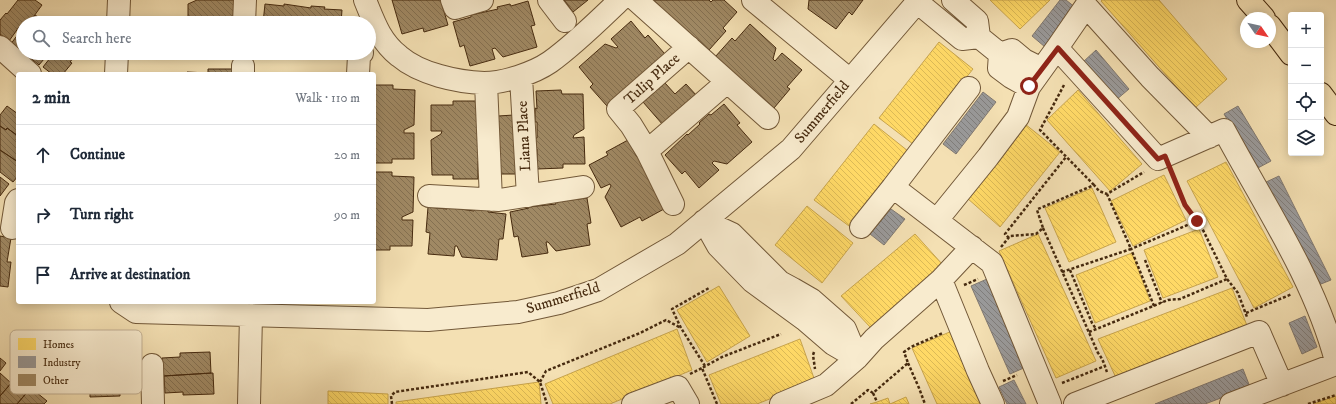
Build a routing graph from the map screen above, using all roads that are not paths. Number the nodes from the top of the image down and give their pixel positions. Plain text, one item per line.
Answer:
1 (119, 0) edge
2 (244, 0) edge
3 (365, 0) edge
4 (452, 0) edge
5 (482, 0) edge
6 (549, 0) edge
7 (620, 0) edge
8 (636, 0) edge
9 (754, 0) edge
10 (954, 0) edge
11 (1248, 0) edge
12 (918, 1) edge
13 (1083, 3) edge
14 (1259, 12) edge
15 (118, 16) edge
16 (244, 16) edge
17 (369, 16) edge
18 (565, 21) dead end
19 (1276, 34) edge
20 (979, 37) junction
21 (376, 41) edge
22 (689, 47) junction
23 (1058, 48) junction
24 (1, 49) edge
25 (1288, 50) edge
26 (1000, 54) junction
27 (117, 60) edge
28 (359, 60) edge
29 (1042, 69) junction
30 (28, 72) edge
31 (116, 72) edge
32 (358, 72) edge
33 (521, 77) junction
34 (850, 80) junction
35 (728, 82) junction
36 (486, 83) junction
37 (1029, 86) junction
38 (969, 88) dead end
39 (1324, 98) edge
40 (1336, 114) edge
41 (768, 118) dead end
42 (1209, 137) junction
43 (647, 151) junction
44 (583, 187) dead end
45 (893, 187) junction
46 (429, 196) dead end
47 (528, 196) junction
48 (491, 200) junction
49 (16, 202) edge
50 (673, 204) dead end
51 (937, 220) junction
52 (704, 221) junction
53 (10, 228) edge
54 (861, 228) dead end
55 (972, 247) junction
56 (941, 280) junction
57 (124, 304) edge
58 (251, 315) junction
59 (858, 358) junction
60 (1336, 361) edge
61 (152, 364) dead end
62 (1336, 364) edge
63 (1282, 385) junction
64 (990, 396) edge
65 (1047, 397) edge
66 (153, 404) edge
67 (249, 404) edge
68 (633, 404) edge
69 (688, 404) edge
70 (781, 404) edge
71 (1075, 404) edge
72 (1231, 404) edge

1 - 15 street
2 - 16 street
3 - 17 street
4 - 5 street
6 - 18 street
7 - 33 street
8 - 22 street, Tulip Place
9 - 34 street
10 - 20 street
11 - 14 main road
12 - 20 street
12 - 34 street, Summerfield
13 - 23 street
13 - 42 street
19 - 25 main road
20 - 26 street
21 - 36 street
22 - 35 street, Tulip Place
22 - 43 street, Tulip Place
23 - 29 street
23 - 42 street
24 - 30 street
26 - 29 street
26 - 37 street
27 - 31 street
28 - 32 street
29 - 37 street
33 - 36 street
33 - 47 street, Liana Place
34 - 52 street, Summerfield
35 - 41 street, Tulip Place
35 - 43 street
36 - 48 street
37 - 51 street
38 - 45 street
39 - 40 main road
42 - 60 street
43 - 50 street, Tulip Place
44 - 47 street
45 - 51 street
45 - 54 street
46 - 48 street
47 - 48 street
49 - 53 street
51 - 55 street
52 - 58 street, Summerfield
52 - 59 street
55 - 56 street
55 - 65 street
56 - 59 street
56 - 64 street
57 - 58 street, Summerfield
58 - 67 street
59 - 70 street
61 - 66 street
62 - 63 street
63 - 71 street
63 - 72 street
68 - 69 street

